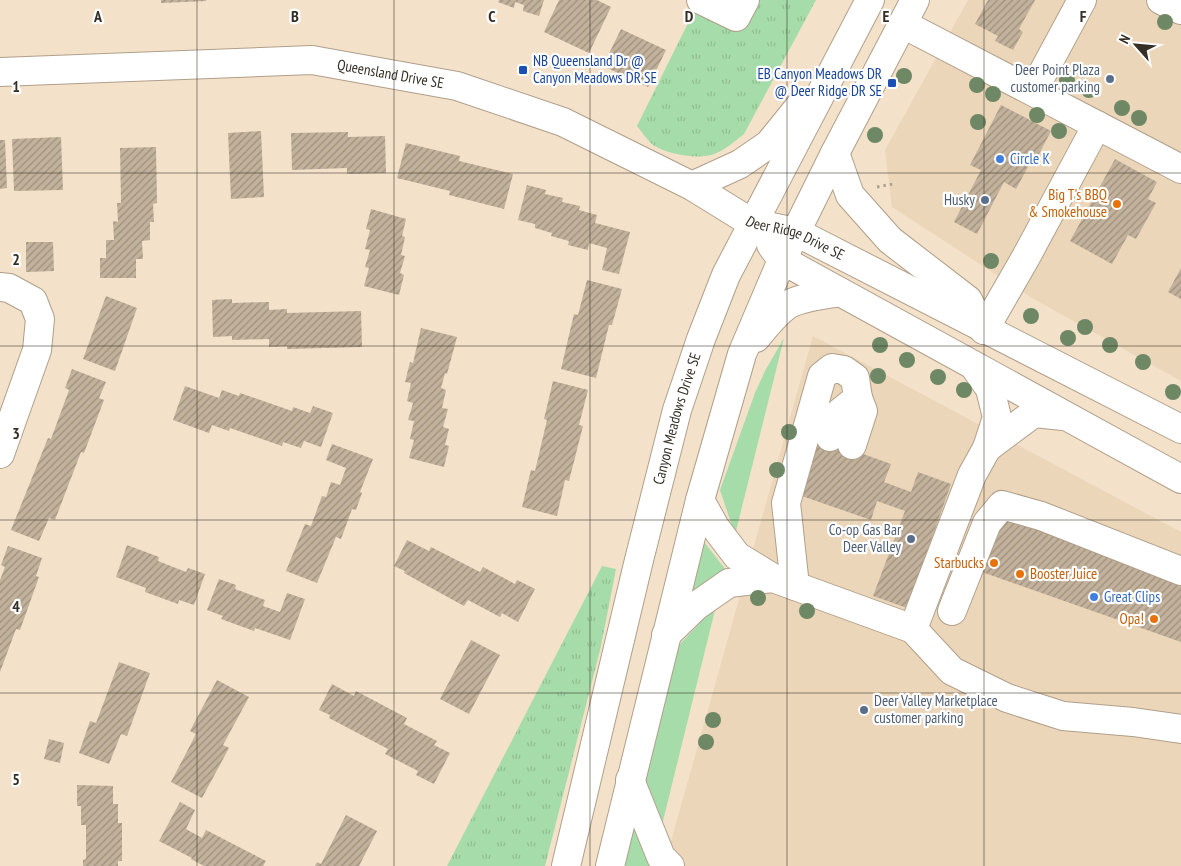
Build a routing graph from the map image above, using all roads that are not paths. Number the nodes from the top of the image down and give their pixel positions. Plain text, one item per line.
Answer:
1 (701, 0) edge
2 (745, 0) edge
3 (870, 0) edge
4 (916, 0) edge
5 (1082, 0) edge
6 (1161, 0) edge
7 (1181, 10) edge
8 (903, 24) junction
9 (849, 39) junction
10 (0, 72) edge
11 (1033, 91) junction
12 (1097, 125) junction
13 (835, 153) junction
14 (1181, 169) edge
15 (692, 186) junction
16 (752, 223) junction
17 (796, 232) junction
18 (782, 260) junction
19 (0, 287) edge
20 (840, 292) junction
21 (984, 330) junction
22 (742, 354) junction
23 (974, 366) junction
24 (1067, 416) junction
25 (1181, 429) edge
26 (841, 441) dead end
27 (986, 448) junction
28 (0, 454) edge
29 (1181, 479) edge
30 (700, 500) junction
31 (1181, 571) edge
32 (784, 582) junction
33 (952, 611) dead end
34 (913, 630) junction
35 (666, 635) junction
36 (1179, 722) edge
37 (630, 780) junction
38 (566, 866) edge
39 (610, 866) edge
40 (670, 866) edge

1 - 2 street
3 - 9 street, Canyon Meadows Drive SE
4 - 8 street
5 - 11 street
6 - 7 street
8 - 11 street
8 - 13 street
9 - 15 street
9 - 16 street, Canyon Meadows Drive SE
10 - 15 street, Queensland Drive SE
11 - 12 street
12 - 14 street
12 - 21 street
13 - 17 street
13 - 21 street
15 - 16 street, Queensland Drive SE
16 - 17 street, Deer Ridge Drive SE
16 - 18 street, Deer Ridge Drive SE
16 - 38 street, Canyon Meadows Drive SE
17 - 18 street
17 - 21 street, Deer Ridge Drive SE
18 - 20 street, Deer Ridge Drive SE
18 - 22 street
19 - 28 street
20 - 22 street
20 - 23 street, Deer Ridge Drive SE
21 - 25 street, Deer Ridge Drive SE
22 - 30 street
23 - 24 street, Deer Ridge Drive SE
23 - 27 street
24 - 27 street
24 - 29 street, Deer Ridge Drive SE
26 - 32 street
27 - 34 street
30 - 32 street
30 - 35 street
31 - 33 street
32 - 34 street
32 - 35 street
34 - 36 street
35 - 37 street
37 - 39 street
37 - 40 street

